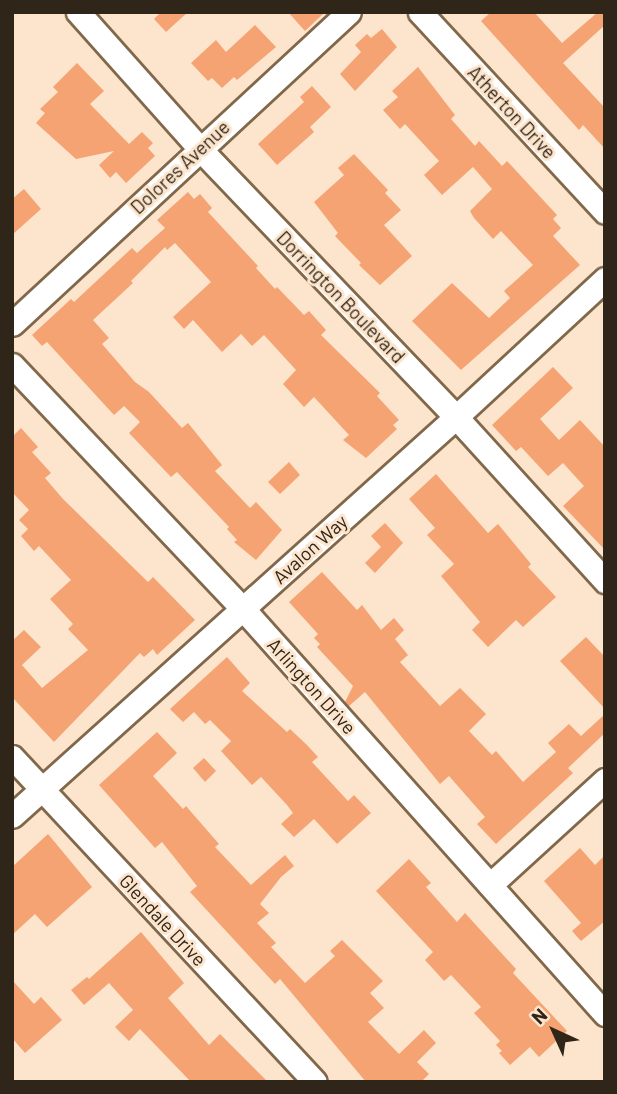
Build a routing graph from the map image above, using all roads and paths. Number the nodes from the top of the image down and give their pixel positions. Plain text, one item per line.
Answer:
1 (78, 12) edge
2 (349, 12) edge
3 (420, 12) edge
4 (200, 148) junction
5 (605, 212) edge
6 (605, 279) edge
7 (12, 324) edge
8 (12, 365) edge
9 (457, 417) junction
10 (605, 581) edge
11 (244, 610) junction
12 (12, 757) edge
13 (605, 779) edge
14 (41, 789) junction
15 (12, 816) edge
16 (490, 885) junction
17 (605, 1014) edge
18 (315, 1082) edge

1 - 4 street, Dorrington Boulevard
2 - 4 street, Dolores Avenue
3 - 5 street, Atherton Drive
4 - 7 street, Dolores Avenue
4 - 9 street, Dorrington Boulevard
6 - 9 street, Avalon Way
8 - 11 street, Arlington Drive
9 - 10 street, Dorrington Boulevard
9 - 11 street, Avalon Way
11 - 14 street, Avalon Way
11 - 16 street, Arlington Drive
12 - 14 street, Glendale Drive
13 - 16 street
14 - 15 street, Avalon Way
14 - 18 street, Glendale Drive
16 - 17 street, Arlington Drive

